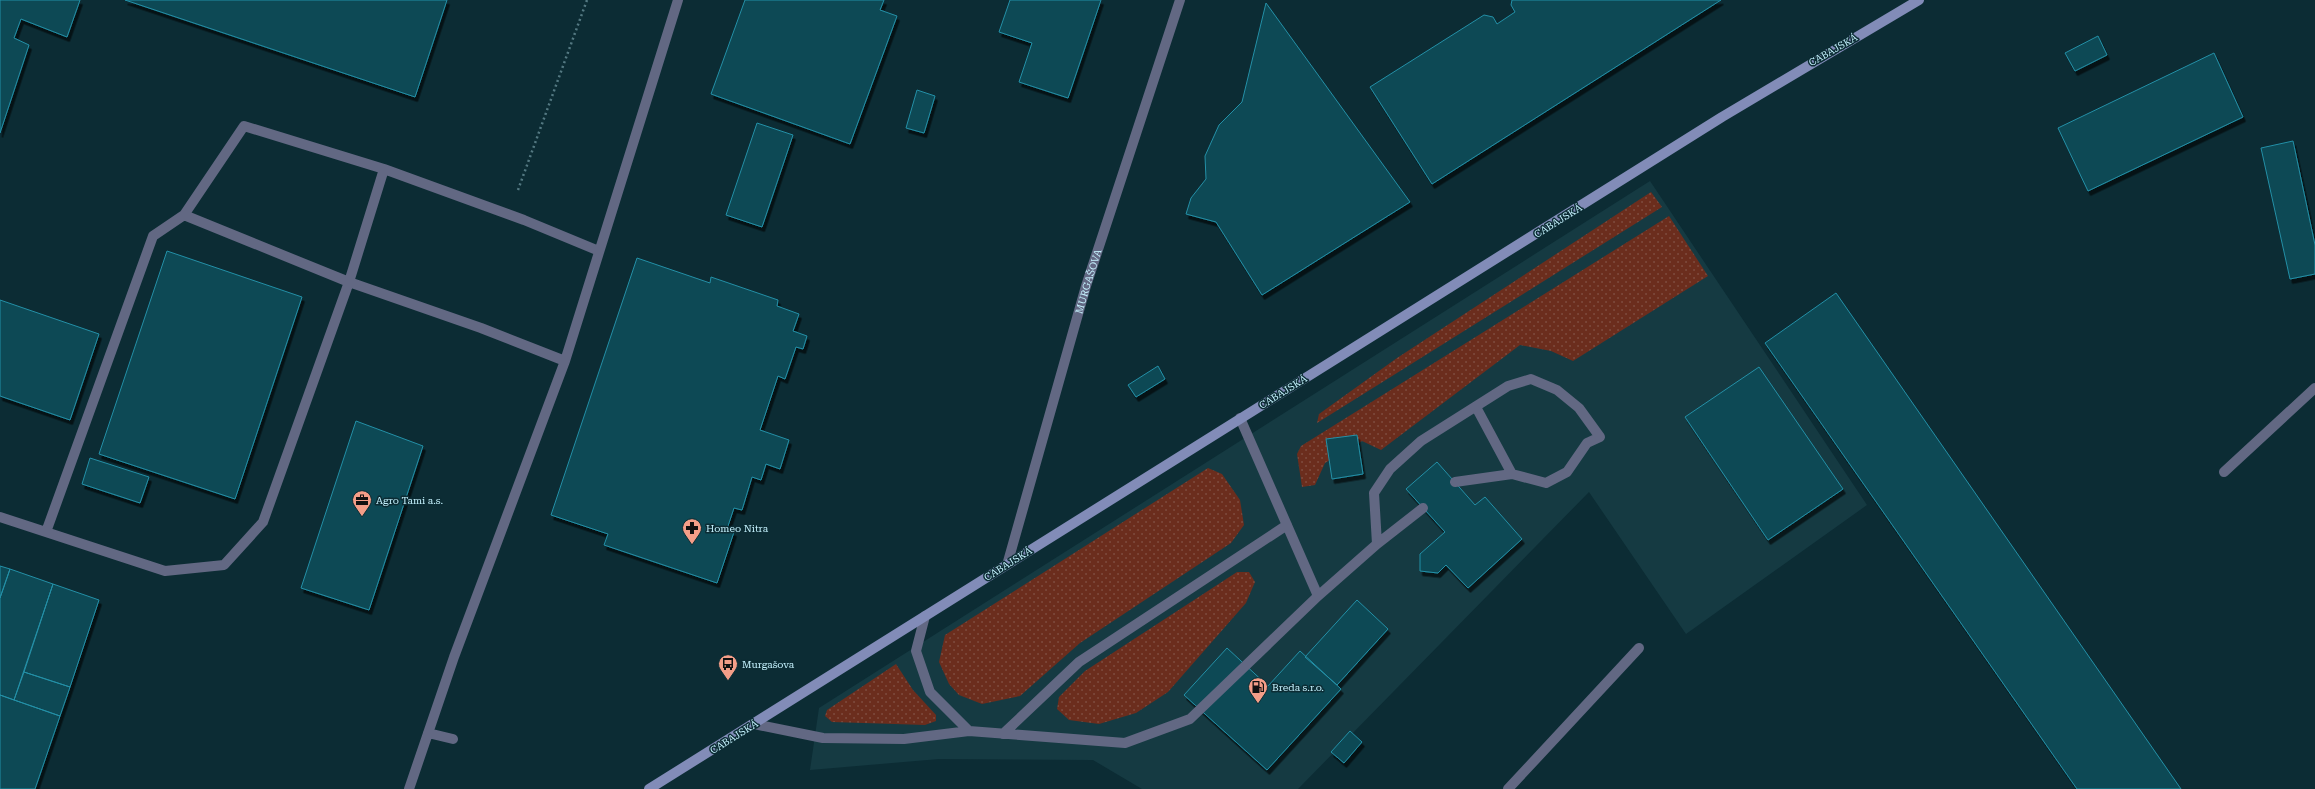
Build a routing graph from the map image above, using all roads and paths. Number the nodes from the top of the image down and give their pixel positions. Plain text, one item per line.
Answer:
1 (587, 0) edge
2 (678, 0) edge
3 (1180, 0) edge
4 (1919, 0) edge
5 (384, 169) junction
6 (184, 215) junction
7 (509, 215) junction
8 (599, 251) junction
9 (349, 282) junction
10 (565, 361) junction
11 (2315, 388) edge
12 (1476, 408) junction
13 (1240, 418) junction
14 (2224, 472) dead end
15 (1512, 474) junction
16 (1455, 482) dead end
17 (1423, 508) dead end
18 (0, 517) edge
19 (1287, 525) junction
20 (46, 532) junction
21 (1377, 544) junction
22 (1007, 565) junction
23 (1318, 596) junction
24 (925, 616) junction
25 (1639, 648) dead end
26 (754, 724) junction
27 (969, 731) junction
28 (428, 733) junction
29 (1004, 734) junction
30 (453, 739) dead end
31 (409, 789) edge
32 (649, 789) edge
33 (1508, 789) edge

1 - 7 path
2 - 8 street
3 - 22 street, MURGAŠOVA
4 - 13 main road, CABAJSKÁ
5 - 6 street
5 - 7 street
5 - 9 street
6 - 9 street
6 - 20 street
7 - 8 street
8 - 10 street
9 - 10 street
9 - 20 street
10 - 28 street
11 - 14 street
12 - 15 street
12 - 15 street
12 - 21 street
13 - 19 street
13 - 22 main road, CABAJSKÁ
15 - 16 street
17 - 21 street
18 - 20 street
19 - 23 street
19 - 29 street
21 - 23 street
22 - 24 main road, CABAJSKÁ
23 - 29 street
24 - 26 main road, CABAJSKÁ
24 - 27 street
25 - 33 street
26 - 27 street
26 - 32 main road, CABAJSKÁ
27 - 29 street
28 - 30 street
28 - 31 street

